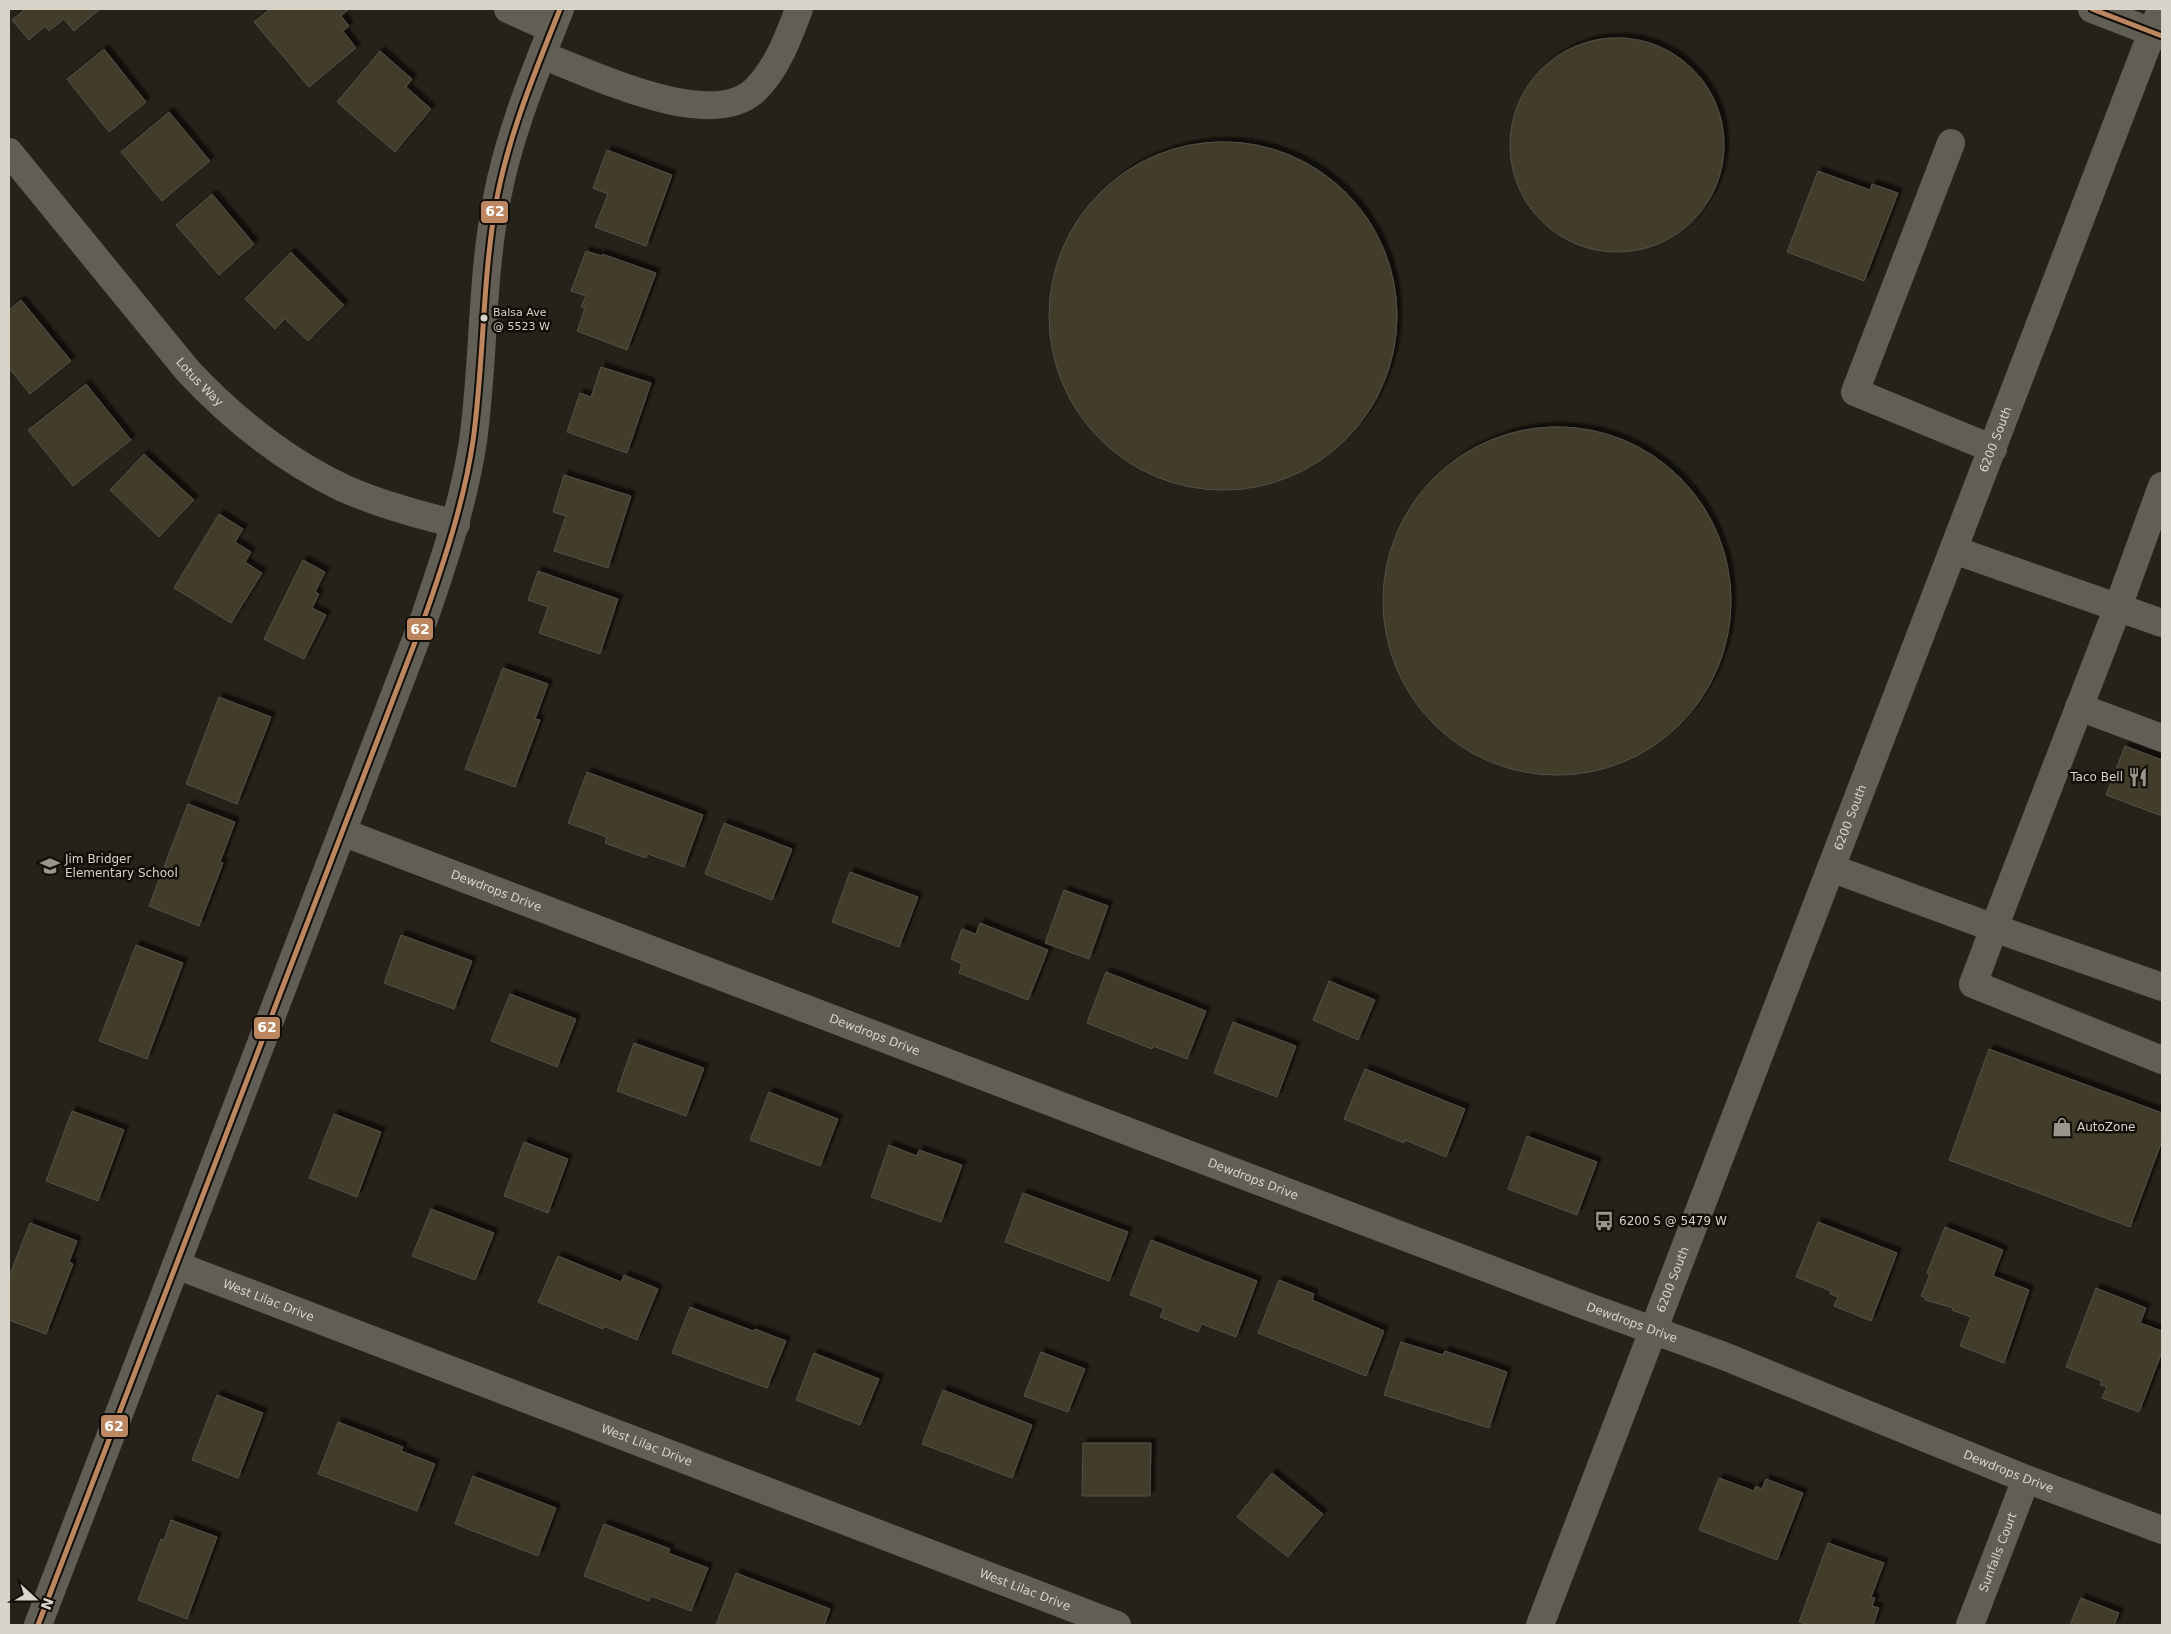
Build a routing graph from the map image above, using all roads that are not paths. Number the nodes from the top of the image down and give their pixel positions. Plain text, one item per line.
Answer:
1 (508, 9) edge
2 (799, 9) edge
3 (2092, 9) edge
4 (556, 19) edge
5 (2158, 25) edge
6 (542, 55) junction
7 (1951, 143) dead end
8 (9, 152) edge
9 (1993, 449) junction
10 (2162, 486) edge
11 (456, 524) junction
12 (1954, 550) junction
13 (2118, 607) junction
14 (2162, 622) edge
15 (2079, 707) junction
16 (2162, 738) edge
17 (342, 832) junction
18 (1830, 868) junction
19 (1994, 928) junction
20 (2162, 987) edge
21 (2162, 1060) edge
22 (176, 1264) junction
23 (1652, 1331) junction
24 (2026, 1479) junction
25 (2162, 1530) edge
26 (38, 1625) edge
27 (1117, 1625) edge
28 (1540, 1625) edge
29 (1970, 1625) edge

1 - 4 street
2 - 6 street
3 - 5 main road
4 - 6 street
5 - 9 main road, 6200 South
6 - 11 street
7 - 9 street
8 - 11 street, Lotus Way
9 - 12 main road, 6200 South
10 - 13 street
11 - 17 street
12 - 13 street
12 - 18 main road, 6200 South
13 - 14 street
13 - 15 street
15 - 16 street
15 - 19 street
17 - 22 street
17 - 23 street, Dewdrops Drive
18 - 19 street
18 - 23 main road, 6200 South
19 - 20 street
19 - 21 street
22 - 26 street
22 - 27 street, West Lilac Drive
23 - 24 street, Dewdrops Drive
23 - 28 main road, 6200 South
24 - 25 street, Dewdrops Drive
24 - 29 street, Sunfalls Court

